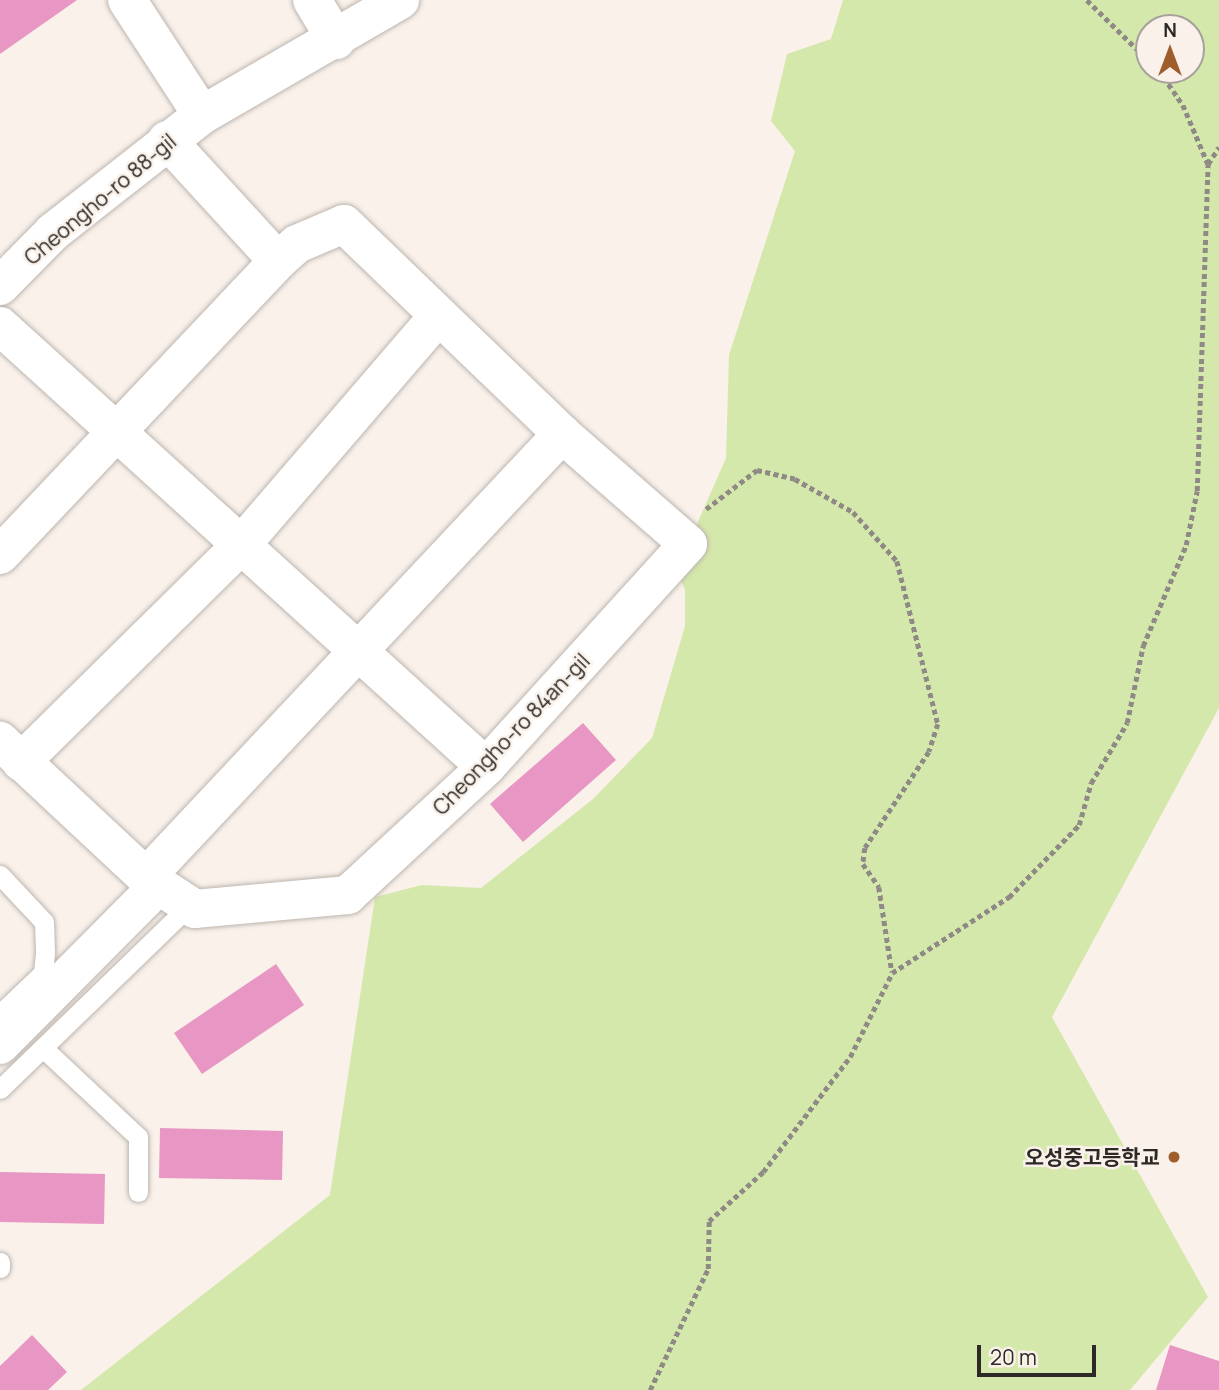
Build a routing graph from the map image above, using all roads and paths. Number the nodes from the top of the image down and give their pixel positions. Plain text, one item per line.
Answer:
1 (127, 0) edge
2 (312, 0) edge
3 (400, 0) edge
4 (1087, 0) edge
5 (337, 40) junction
6 (1135, 47) edge
7 (1169, 84) edge
8 (202, 115) junction
9 (167, 140) junction
10 (1219, 147) edge
11 (1208, 164) junction
12 (278, 261) junction
13 (0, 286) edge
14 (438, 316) junction
15 (0, 326) edge
16 (118, 427) junction
17 (562, 434) junction
18 (679, 537) junction
19 (243, 543) junction
20 (0, 555) edge
21 (362, 649) junction
22 (10, 751) edge
23 (485, 767) junction
24 (0, 875) edge
25 (165, 889) junction
26 (892, 973) junction
27 (0, 1014) edge
28 (0, 1045) edge
29 (43, 1048) junction
30 (0, 1089) edge
31 (138, 1192) dead end
32 (0, 1262) edge
33 (0, 1268) edge
34 (650, 1390) edge

1 - 8 street
2 - 5 street
3 - 5 street, Cheongho-ro 88-gil
4 - 6 path
5 - 8 street, Cheongho-ro 88-gil
7 - 11 path
8 - 9 street, Cheongho-ro 88-gil
9 - 12 street
9 - 13 street, Cheongho-ro 88-gil
10 - 11 path
11 - 26 path
12 - 14 street
12 - 16 street
14 - 17 street
14 - 19 street
15 - 16 street
16 - 19 street
16 - 20 street
17 - 18 street
17 - 21 street
18 - 23 street, Cheongho-ro 84an-gil
18 - 26 path
19 - 21 street
19 - 22 street
21 - 23 street
21 - 25 street
22 - 25 street
23 - 25 street, Cheongho-ro 84an-gil
24 - 27 lane
25 - 28 street
25 - 29 lane
26 - 34 path
29 - 30 lane
29 - 31 lane
32 - 33 lane

